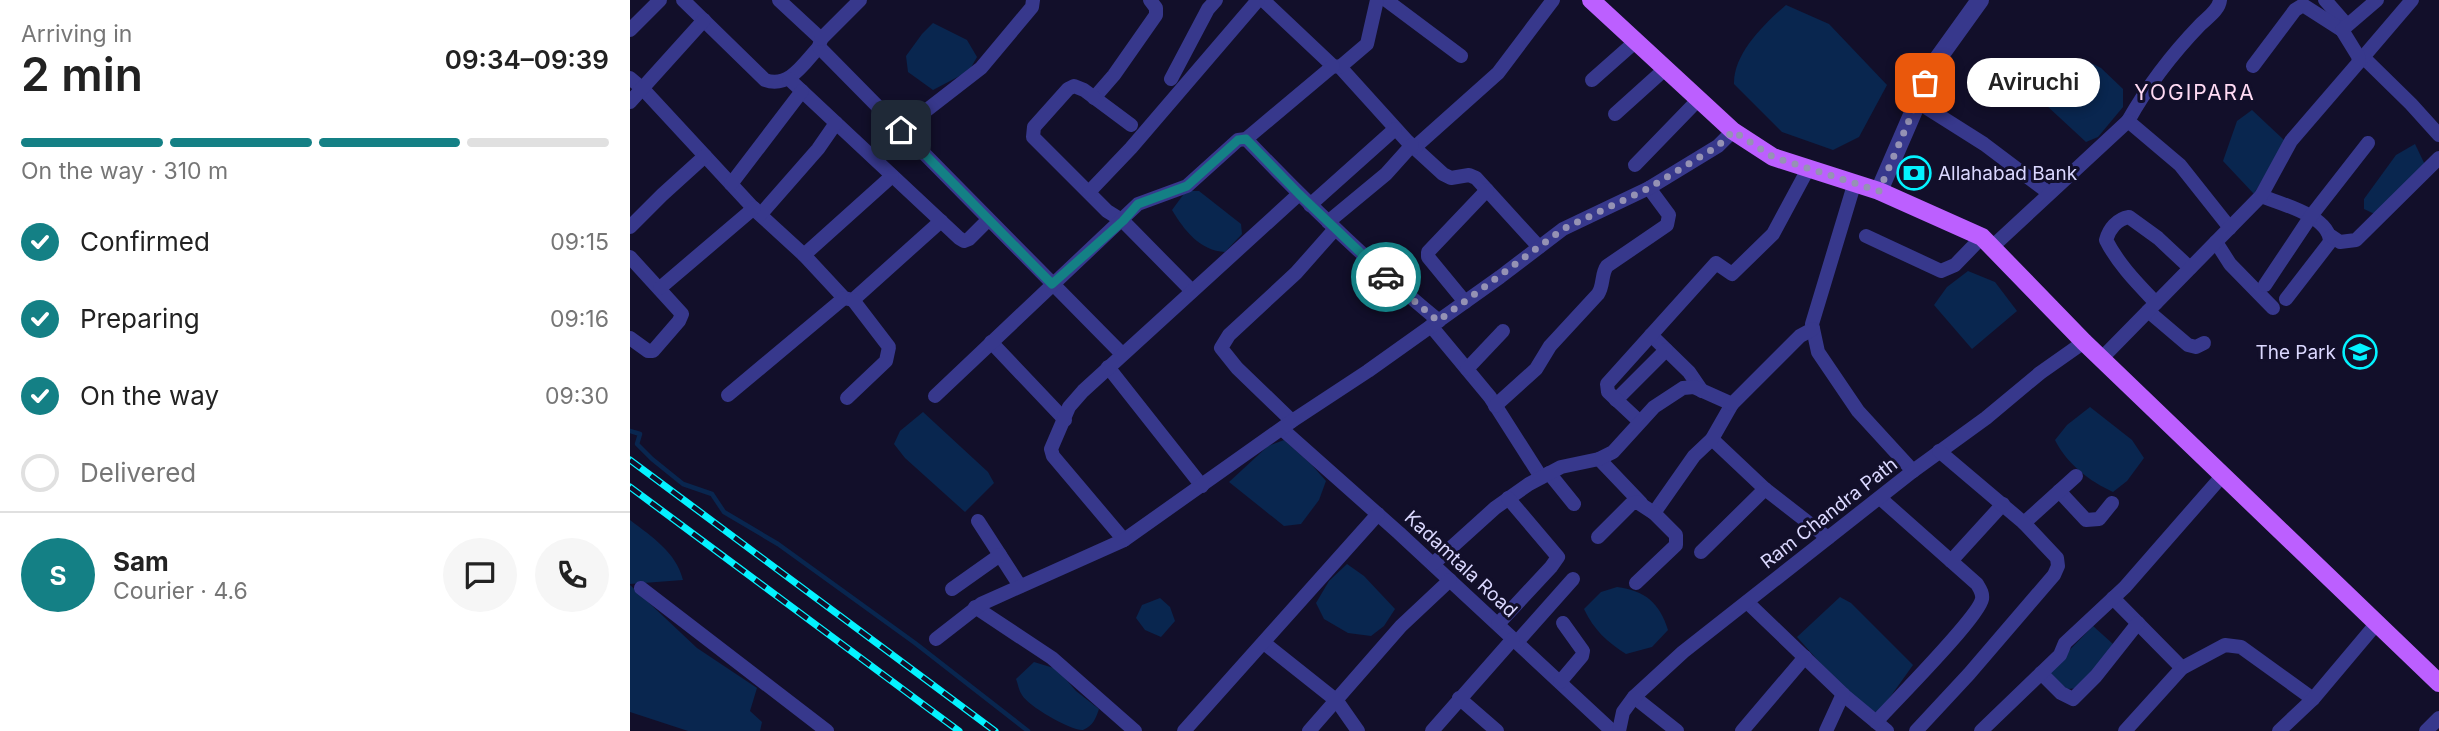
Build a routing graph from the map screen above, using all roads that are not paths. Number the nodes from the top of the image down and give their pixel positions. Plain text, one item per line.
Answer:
1 (660, 0) edge
2 (683, 0) edge
3 (779, 0) edge
4 (860, 0) edge
5 (1033, 0) edge
6 (1150, 0) edge
7 (1216, 0) edge
8 (1258, 0) edge
9 (1263, 0) edge
10 (1377, 0) edge
11 (1386, 0) edge
12 (1553, 0) edge
13 (1591, 0) edge
14 (1980, 0) edge
15 (2220, 0) edge
16 (2325, 0) edge
17 (2378, 0) edge
18 (2412, 0) edge
19 (704, 20) junction
20 (2344, 27) junction
21 (630, 30) edge
22 (1635, 42) junction
23 (820, 43) junction
24 (1461, 55) dead end
25 (2361, 59) junction
26 (1336, 66) junction
27 (2253, 66) dead end
28 (1665, 69) junction
29 (630, 78) edge
30 (789, 79) junction
31 (1171, 79) dead end
32 (1592, 80) dead end
33 (643, 89) junction
34 (802, 91) junction
35 (1094, 98) junction
36 (1698, 100) junction
37 (1916, 101) junction
38 (630, 102) edge
39 (1615, 114) dead end
40 (2128, 121) junction
41 (836, 123) junction
42 (1131, 125) dead end
43 (1395, 129) junction
44 (901, 130) junction
45 (1733, 131) junction
46 (2439, 135) edge
47 (1246, 139) junction
48 (2368, 143) dead end
49 (1413, 147) junction
50 (705, 156) junction
51 (2439, 158) edge
52 (1635, 165) dead end
53 (1808, 169) junction
54 (892, 176) junction
55 (731, 184) junction
56 (1854, 184) junction
57 (1649, 188) junction
58 (1488, 190) junction
59 (1879, 191) junction
60 (1089, 192) junction
61 (2049, 193) junction
62 (1299, 194) junction
63 (2261, 196) junction
64 (1310, 205) junction
65 (757, 211) junction
66 (2311, 216) junction
67 (988, 220) junction
68 (1123, 221) junction
69 (941, 222) junction
70 (1332, 225) junction
71 (630, 227) edge
72 (2230, 228) junction
73 (1866, 236) dead end
74 (2330, 236) junction
75 (1987, 242) junction
76 (2216, 242) junction
77 (1539, 247) junction
78 (804, 255) junction
79 (630, 257) edge
80 (2190, 268) junction
81 (1052, 284) junction
82 (2265, 285) dead end
83 (660, 289) junction
84 (1192, 291) junction
85 (849, 299) junction
86 (2286, 299) dead end
87 (1465, 302) junction
88 (2152, 307) junction
89 (2273, 308) dead end
90 (1435, 323) junction
91 (1813, 329) junction
92 (1503, 331) dead end
93 (1651, 335) junction
94 (630, 338) edge
95 (991, 342) junction
96 (2084, 342) junction
97 (2204, 343) dead end
98 (1666, 350) junction
99 (1122, 354) junction
100 (2101, 359) junction
101 (1108, 367) junction
102 (1467, 369) junction
103 (1702, 391) junction
104 (728, 395) dead end
105 (935, 396) dead end
106 (846, 398) dead end
107 (1616, 400) junction
108 (1732, 404) junction
109 (1495, 405) junction
110 (1065, 421) junction
111 (1639, 421) junction
112 (1287, 425) junction
113 (1712, 439) junction
114 (1939, 451) junction
115 (1599, 459) junction
116 (1913, 471) junction
117 (1545, 475) junction
118 (2222, 475) junction
119 (2076, 476) dead end
120 (1202, 486) junction
121 (1765, 489) junction
122 (2059, 491) junction
123 (1508, 498) junction
124 (1880, 498) junction
125 (1641, 503) junction
126 (2112, 503) dead end
127 (1574, 504) dead end
128 (2003, 505) junction
129 (1654, 513) junction
130 (1378, 514) junction
131 (978, 521) dead end
132 (2024, 523) junction
133 (1598, 537) dead end
134 (1828, 538) junction
135 (1124, 540) junction
136 (1701, 552) dead end
137 (1000, 555) junction
138 (1951, 561) junction
139 (1433, 564) junction
140 (1573, 579) dead end
141 (1450, 580) junction
142 (1636, 583) dead end
143 (1020, 586) junction
144 (641, 588) dead end
145 (952, 589) dead end
146 (2113, 598) junction
147 (1747, 602) junction
148 (975, 607) junction
149 (1563, 623) dead end
150 (2377, 623) junction
151 (1498, 624) junction
152 (2138, 624) junction
153 (936, 639) dead end
154 (1515, 640) junction
155 (1264, 643) junction
156 (1805, 657) junction
157 (2182, 667) junction
158 (2041, 673) junction
159 (1560, 682) junction
160 (2439, 683) edge
161 (1843, 694) junction
162 (1634, 696) junction
163 (1459, 698) junction
164 (2313, 699) junction
165 (1337, 701) junction
166 (2439, 718) edge
167 (1881, 727) edge
168 (827, 731) edge
169 (1135, 731) edge
170 (1184, 731) edge
171 (1309, 731) edge
172 (1358, 731) edge
173 (1432, 731) edge
174 (1497, 731) edge
175 (1612, 731) edge
176 (1619, 731) edge
177 (1677, 731) edge
178 (1742, 731) edge
179 (1826, 731) edge
180 (1916, 731) edge
181 (1981, 731) edge
182 (2126, 731) edge
183 (2279, 731) edge
184 (2426, 731) edge

1 - 21 street
2 - 19 street
3 - 23 street
4 - 23 street
5 - 44 street
6 - 35 street
7 - 31 street
8 - 60 street
9 - 26 street
10 - 26 street
11 - 24 street
12 - 49 street
13 - 22 main road
14 - 37 street
15 - 40 street
16 - 20 street
17 - 20 street
18 - 25 street
19 - 30 street
19 - 33 street
20 - 25 street
20 - 27 street
22 - 28 main road
22 - 32 street
23 - 30 street
23 - 44 street
25 - 46 street
25 - 63 street
26 - 43 street
26 - 47 street
28 - 36 main road
28 - 39 street
29 - 33 street
30 - 34 street
33 - 38 street
33 - 50 street
34 - 41 street
34 - 55 street
35 - 42 street
35 - 60 street
36 - 45 main road
36 - 52 street
37 - 59 street
37 - 61 street
40 - 61 street
40 - 72 street
41 - 54 street
41 - 65 street
43 - 49 street
43 - 64 street
44 - 67 street
45 - 53 main road
45 - 57 street
47 - 62 street
47 - 68 street
48 - 66 street
49 - 58 street
49 - 70 street
50 - 55 street
50 - 71 street
51 - 74 street
53 - 56 main road
53 - 93 street
54 - 69 street
54 - 78 street
55 - 65 street
56 - 59 main road
56 - 91 street
57 - 77 street
57 - 109 street
58 - 77 street
58 - 87 street
59 - 75 main road
60 - 68 street
61 - 75 street
62 - 64 street
62 - 84 street
63 - 66 street
63 - 72 street
64 - 70 street
65 - 78 street
65 - 83 street
66 - 74 street
66 - 82 street
67 - 69 street
67 - 81 street
68 - 81 street
68 - 84 street
69 - 85 street
70 - 90 street
70 - 112 street, Kadamtala Road
72 - 76 street
73 - 75 street
74 - 86 street
75 - 96 main road
76 - 80 street
76 - 89 street
77 - 87 street
78 - 85 street
79 - 83 street
80 - 88 street
80 - 88 street
81 - 95 street
81 - 99 street
83 - 94 street
84 - 99 street
85 - 104 street
85 - 106 street
87 - 90 street
88 - 97 street
88 - 100 street
90 - 102 street
90 - 112 street
91 - 108 street
91 - 116 street
92 - 102 street
93 - 98 street
93 - 107 street
95 - 105 street
95 - 110 street
96 - 100 main road
96 - 114 street, Ram Chandra Path
98 - 103 street
98 - 107 street
99 - 101 street
100 - 118 main road
101 - 110 street
101 - 120 street
102 - 109 street
103 - 108 street
103 - 111 street
107 - 111 street
108 - 113 street
109 - 117 street
110 - 135 street
111 - 115 street
112 - 120 street
112 - 130 street, Kadamtala Road
113 - 121 street
113 - 129 street
114 - 116 street, Ram Chandra Path
114 - 128 street
115 - 117 street
115 - 125 street
116 - 124 street, Ram Chandra Path
117 - 123 street
117 - 127 street
118 - 146 street
118 - 150 main road
119 - 122 street
120 - 135 street
121 - 134 street
121 - 136 street
122 - 126 street
122 - 132 street
123 - 139 street
123 - 151 street
124 - 134 street, Ram Chandra Path
124 - 138 street
125 - 129 street
125 - 133 street
128 - 132 street
128 - 138 street
129 - 142 street
130 - 139 street, Kadamtala Road
130 - 155 street
131 - 137 street
132 - 180 street
134 - 147 street, Ram Chandra Path
135 - 143 street
137 - 143 street
137 - 145 street
138 - 167 street
139 - 141 street, Kadamtala Road
140 - 154 street
141 - 151 street, Kadamtala Road
141 - 165 street
143 - 148 street
144 - 168 street
146 - 152 street
146 - 158 street
147 - 156 street
147 - 162 street, Ram Chandra Path
148 - 153 street
148 - 169 street
149 - 159 street
150 - 160 main road
150 - 164 street
151 - 154 street, Kadamtala Road
152 - 157 street
152 - 158 street
154 - 159 street, Kadamtala Road
154 - 163 street
155 - 165 street
155 - 170 street
156 - 161 street
156 - 178 street
157 - 164 street
157 - 182 street
158 - 181 street
159 - 175 street, Kadamtala Road
161 - 167 street
161 - 179 street
162 - 176 street, Ram Chandra Path
162 - 177 street
163 - 173 street
163 - 174 street
164 - 183 street
165 - 171 street
165 - 172 street
166 - 184 street

